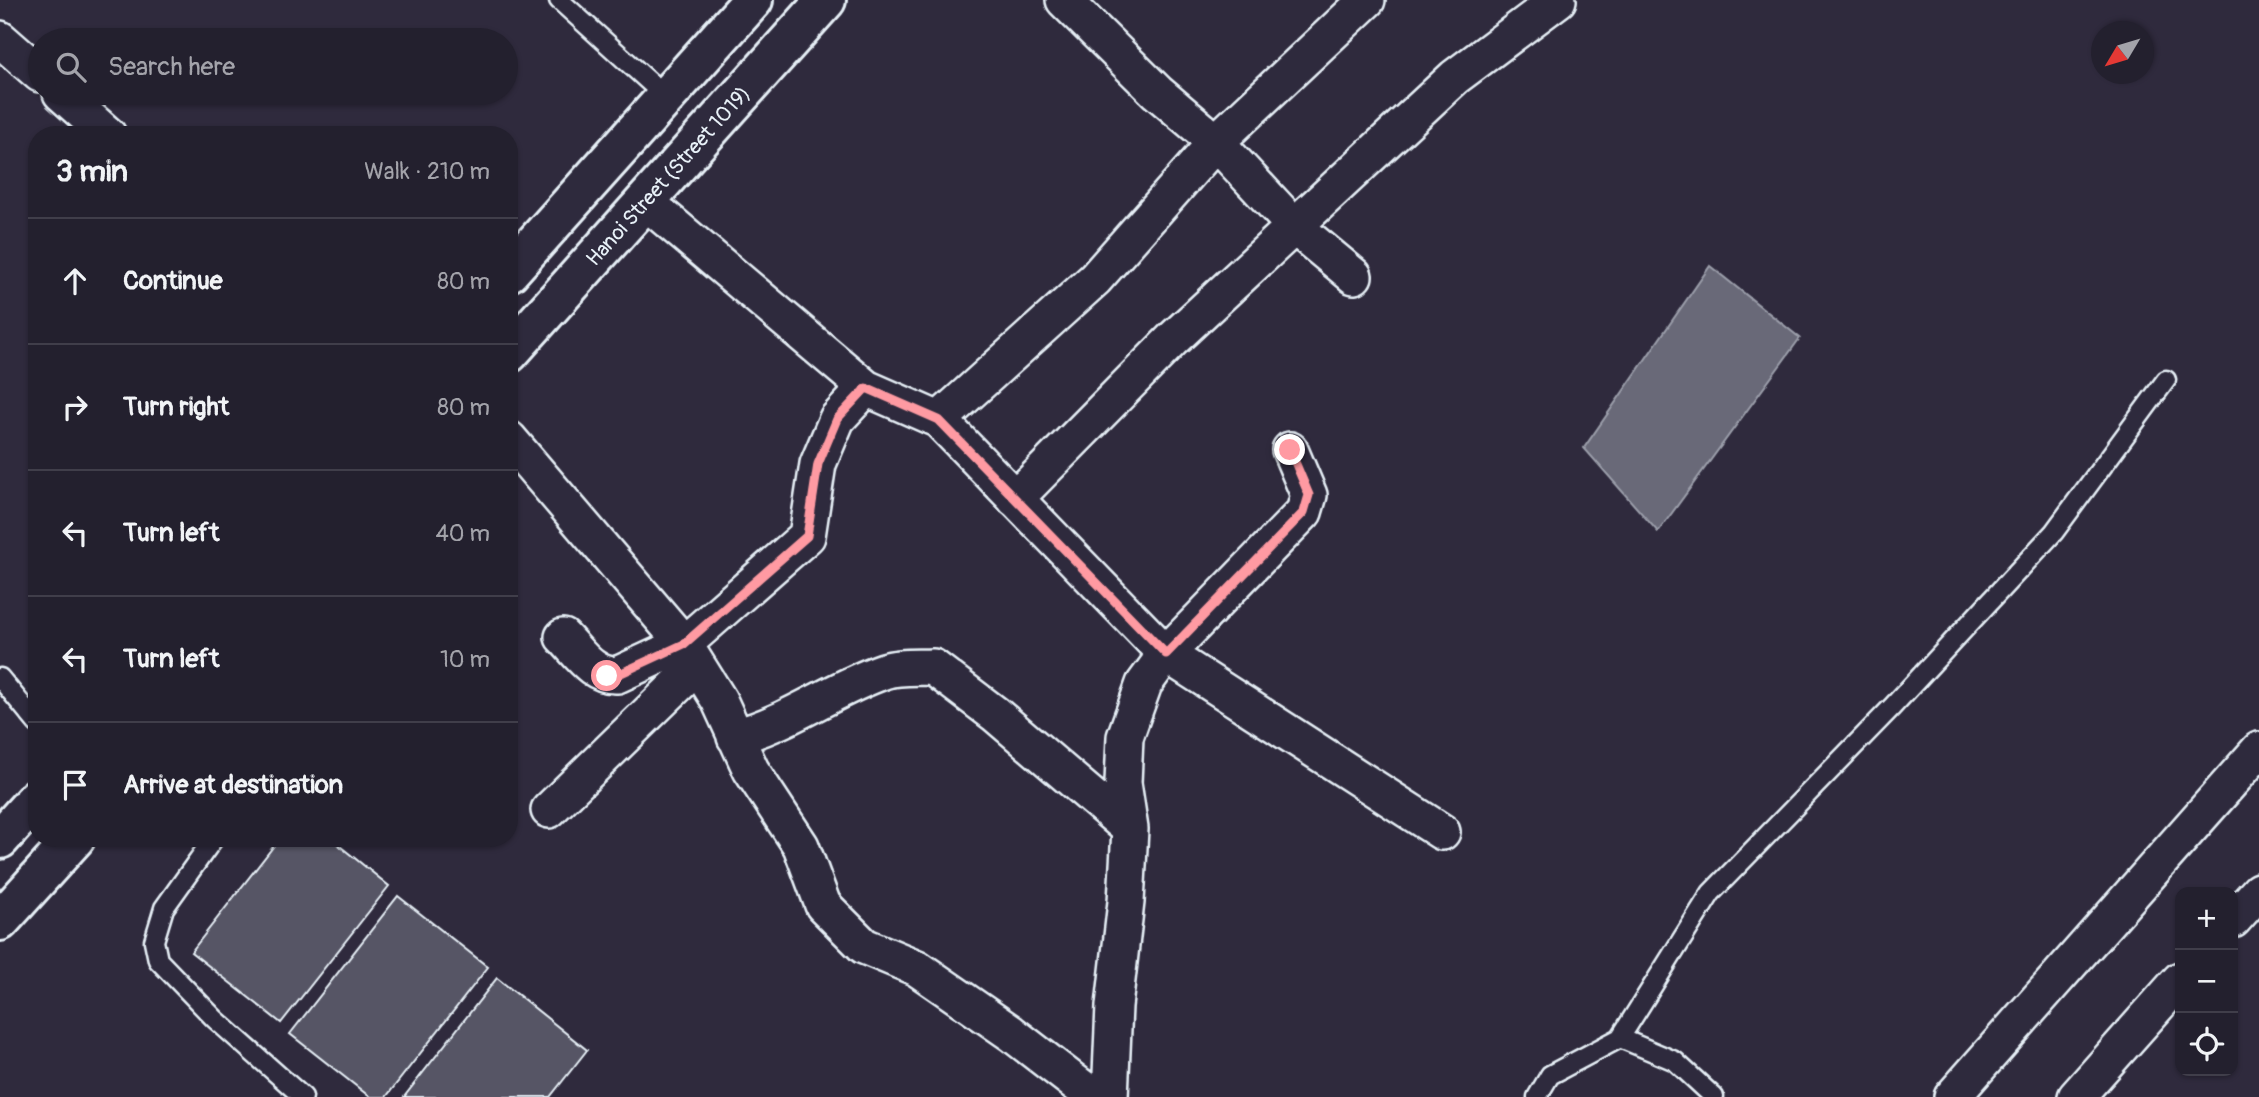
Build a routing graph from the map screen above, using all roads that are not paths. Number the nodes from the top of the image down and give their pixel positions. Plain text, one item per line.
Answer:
1 (559, 0) edge
2 (753, 0) edge
3 (826, 0) edge
4 (1064, 0) edge
5 (1367, 0) edge
6 (1558, 0) edge
7 (0, 38) edge
8 (28, 63) edge
9 (666, 97) junction
10 (74, 105) edge
11 (98, 126) edge
12 (1216, 142) junction
13 (645, 201) junction
14 (1294, 227) junction
15 (518, 262) edge
16 (1354, 276) dead end
17 (518, 343) edge
18 (2166, 380) dead end
19 (866, 388) junction
20 (939, 420) junction
21 (518, 450) edge
22 (1290, 450) dead end
23 (1015, 499) junction
24 (563, 636) dead end
25 (1166, 654) junction
26 (690, 655) junction
27 (0, 678) edge
28 (28, 712) edge
29 (735, 737) junction
30 (2259, 750) edge
31 (28, 808) edge
32 (549, 810) dead end
33 (1130, 829) junction
34 (1442, 832) dead end
35 (0, 839) edge
36 (67, 847) edge
37 (208, 847) edge
38 (2259, 891) edge
39 (2238, 914) edge
40 (0, 922) edge
41 (2175, 986) edge
42 (1620, 1038) junction
43 (303, 1097) edge
44 (1094, 1097) edge
45 (1110, 1097) edge
46 (1537, 1097) edge
47 (1714, 1097) edge
48 (1952, 1097) edge
49 (2076, 1097) edge

1 - 9 lane
2 - 9 main road
3 - 13 main road, Hanoi Street (Street 1019)
4 - 12 street
5 - 12 street
6 - 14 street
7 - 8 street
9 - 15 main road
10 - 11 street
12 - 14 street
12 - 20 street
13 - 17 main road, Hanoi Street (Street 1019)
13 - 19 street
14 - 16 street
14 - 23 street
18 - 42 lane
19 - 20 street
19 - 26 street
20 - 23 street
21 - 26 street
22 - 25 street
23 - 25 street
24 - 26 street
25 - 33 street
25 - 34 street
26 - 29 street
26 - 32 street
27 - 28 lane
29 - 33 street
29 - 44 street
30 - 48 street
31 - 35 main road
33 - 45 street
36 - 40 main road
37 - 43 lane
38 - 39 street
41 - 49 street
42 - 46 lane
42 - 47 lane

